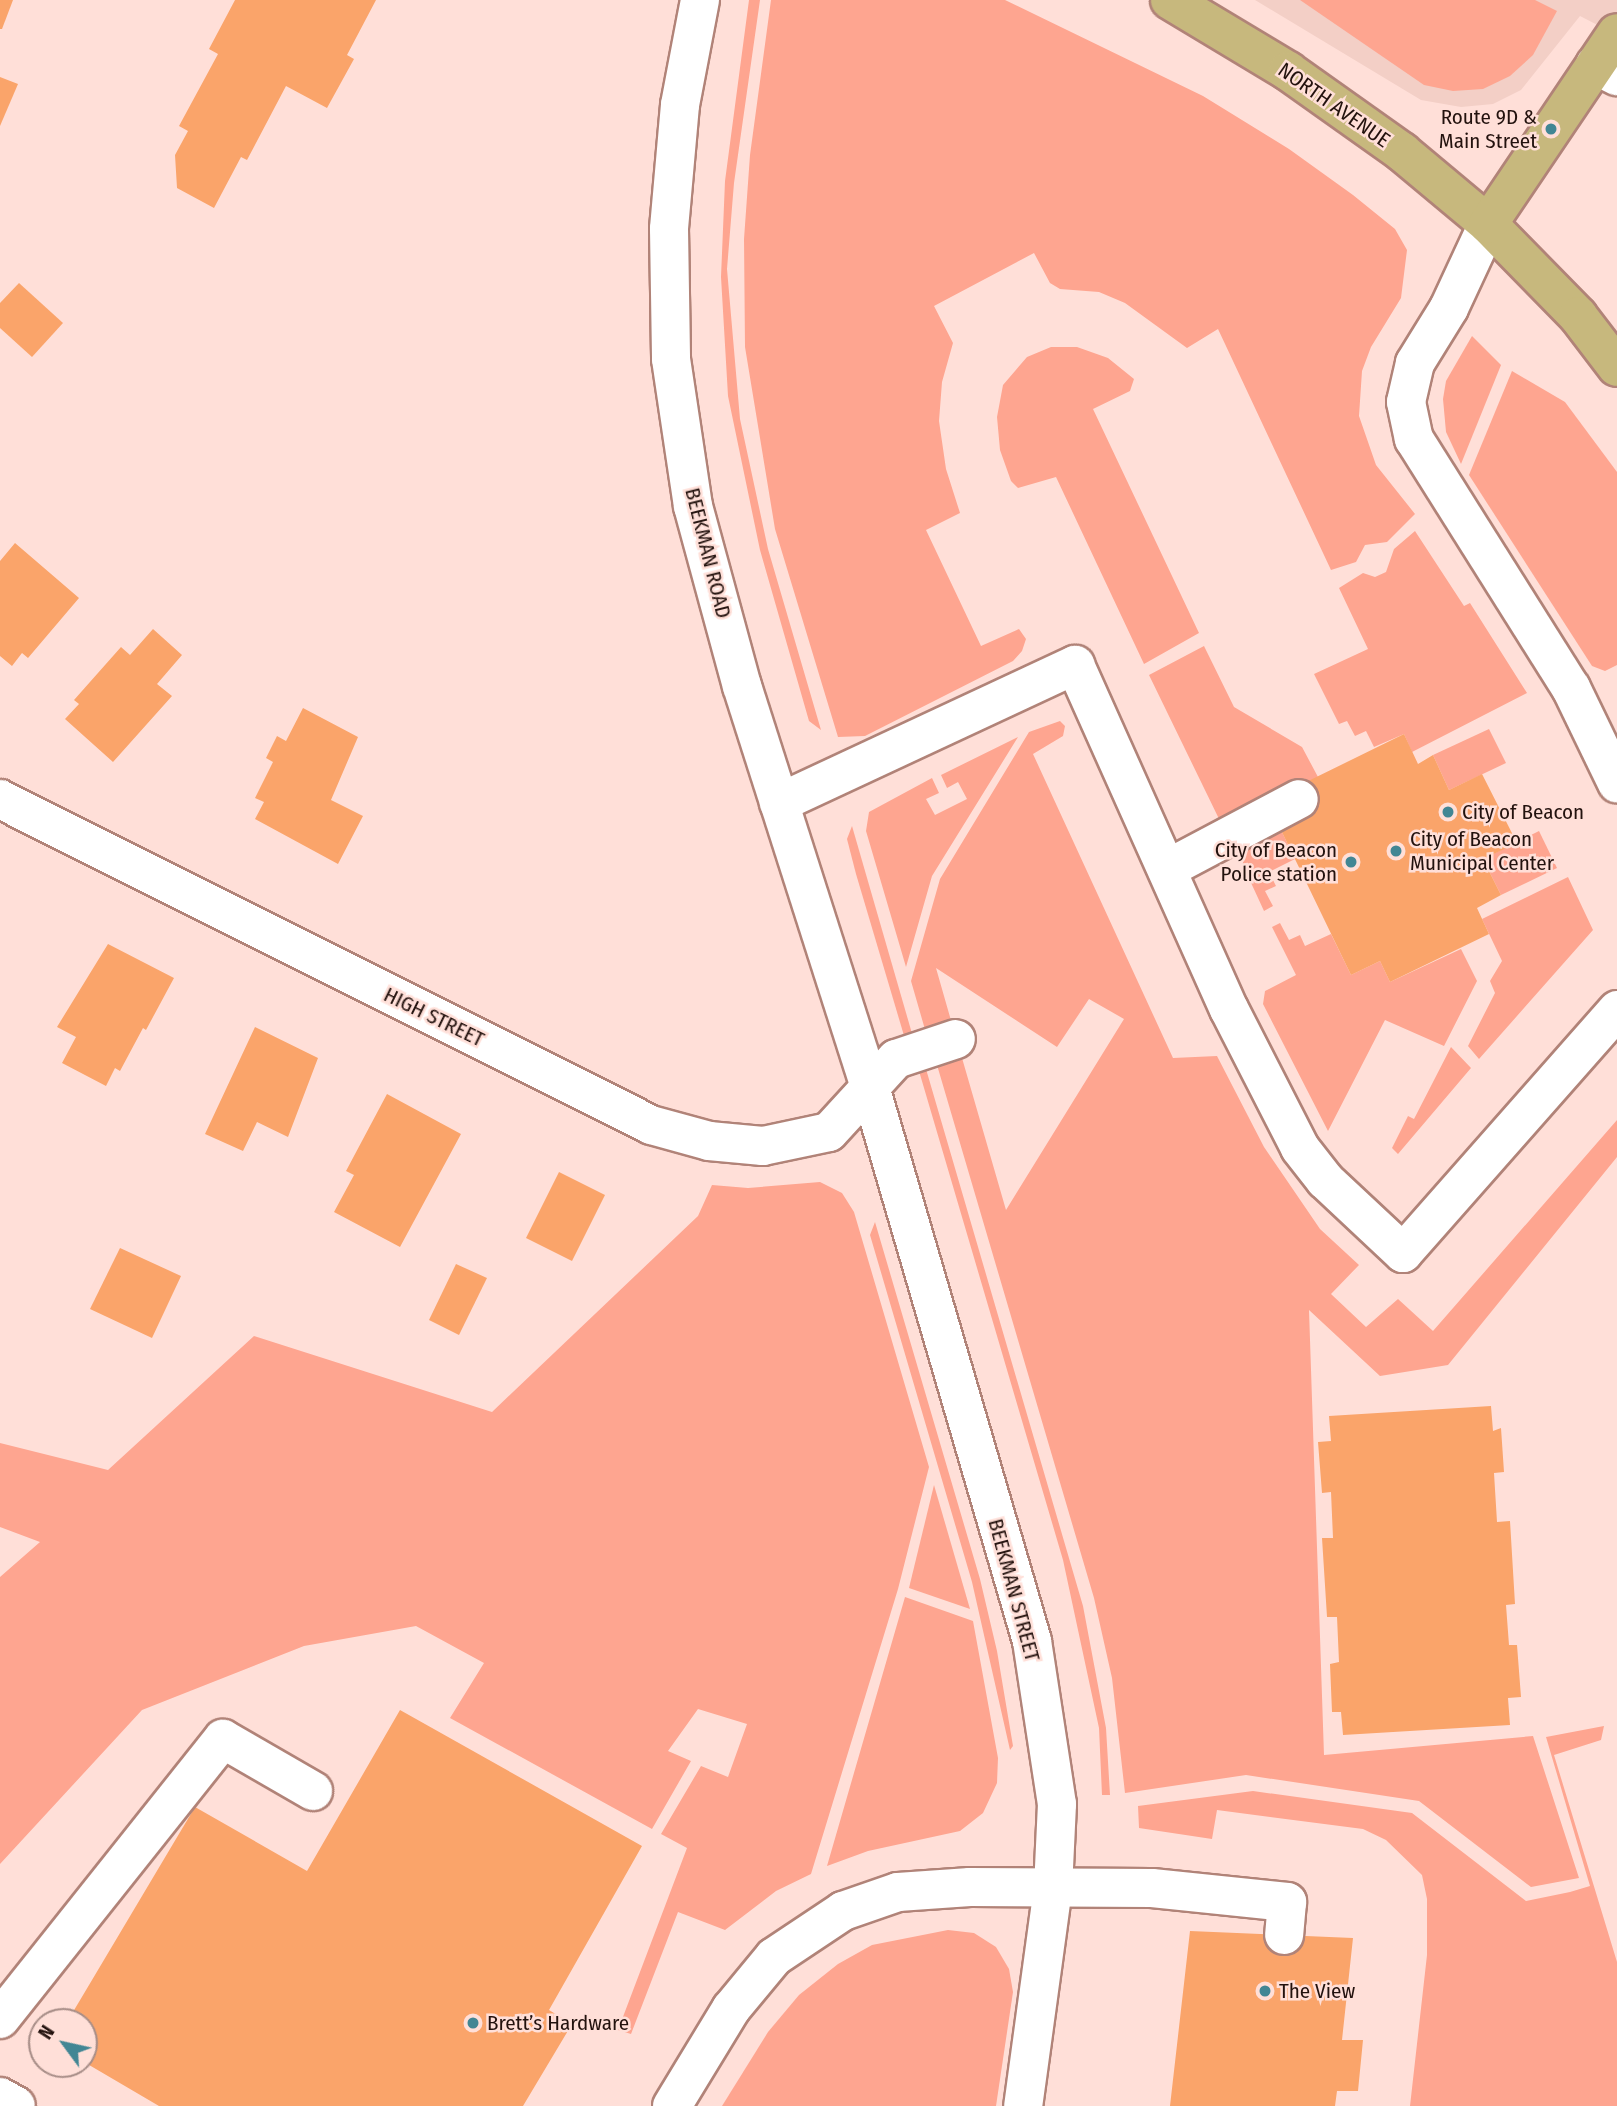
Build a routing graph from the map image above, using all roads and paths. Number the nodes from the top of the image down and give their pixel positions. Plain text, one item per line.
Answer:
1 (700, 0) edge
2 (1170, 0) edge
3 (1617, 33) edge
4 (1606, 71) edge
5 (1488, 224) junction
6 (1617, 367) edge
7 (1617, 783) edge
8 (0, 799) edge
9 (1299, 799) dead end
10 (779, 803) junction
11 (1167, 869) junction
12 (1617, 1010) edge
13 (956, 1039) dead end
14 (870, 1087) junction
15 (313, 1791) dead end
16 (1053, 1888) junction
17 (1284, 1935) dead end
18 (0, 2020) edge
19 (0, 2097) edge
20 (16, 2106) edge
21 (672, 2106) edge
22 (1024, 2106) edge

1 - 10 street, BEEKMAN ROAD
2 - 5 main road, NORTH AVENUE
3 - 4 main road
4 - 5 main road
5 - 6 main road, NORTH AVENUE
5 - 7 street
8 - 14 street, HIGH STREET
9 - 11 street
10 - 11 street
10 - 14 street, BEEKMAN ROAD
11 - 12 street
13 - 14 street, HIGH STREET
14 - 16 street, BEEKMAN STREET
15 - 18 street
16 - 17 street
16 - 21 street
16 - 22 street, BEEKMAN STREET
19 - 20 street

